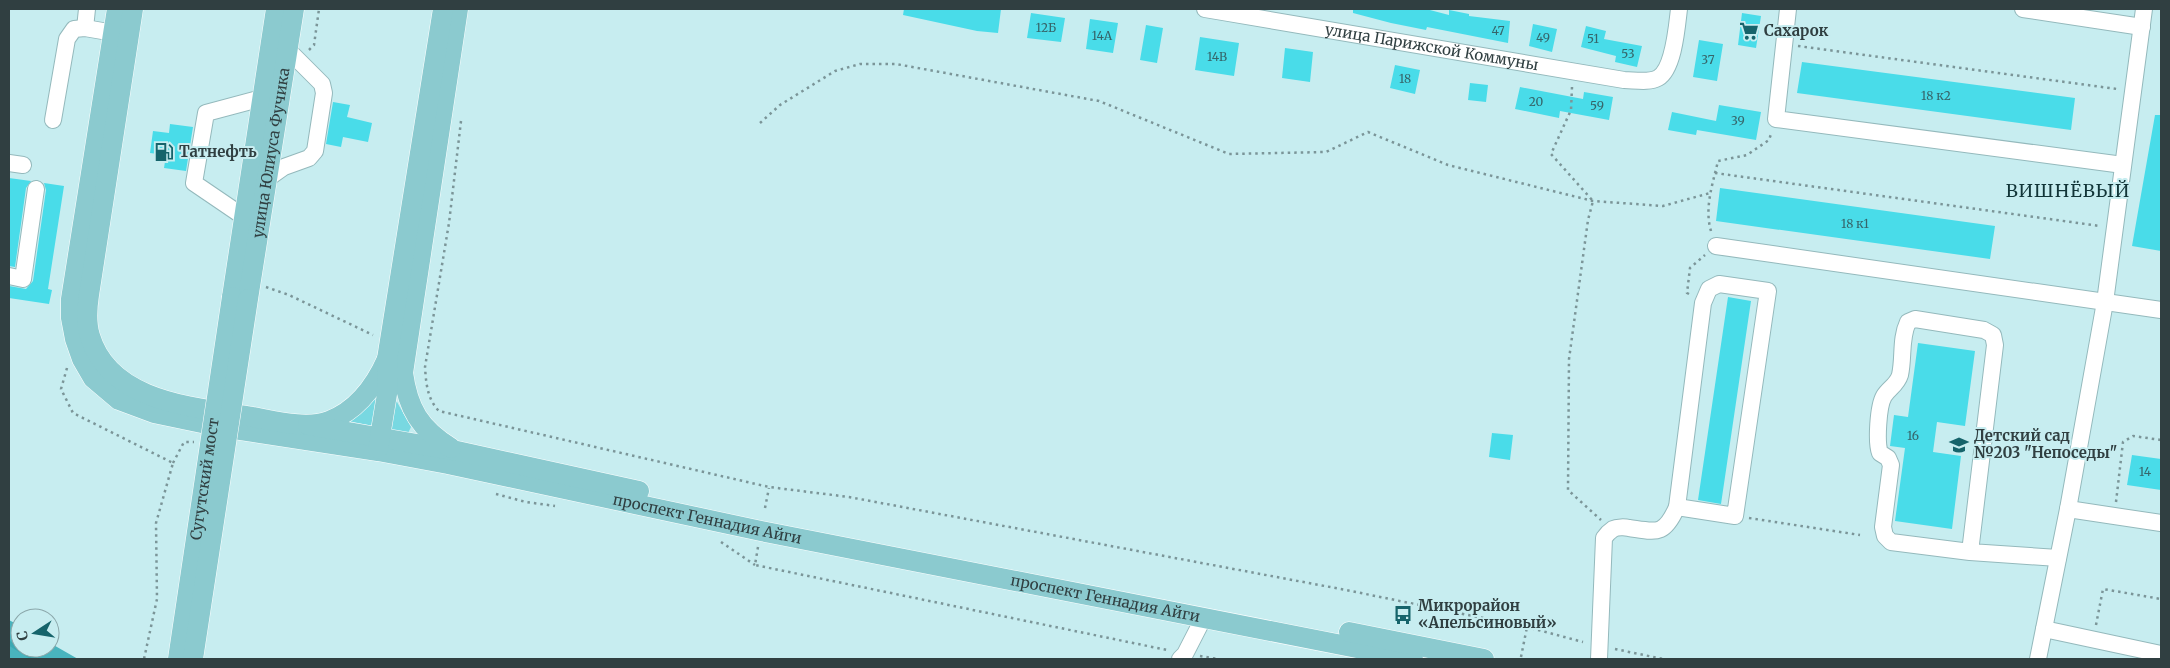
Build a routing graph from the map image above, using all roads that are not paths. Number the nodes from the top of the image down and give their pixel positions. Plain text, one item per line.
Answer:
1 (87, 9) edge
2 (118, 9) edge
3 (133, 9) edge
4 (276, 9) edge
5 (294, 9) edge
6 (443, 9) edge
7 (458, 9) edge
8 (1213, 9) edge
9 (1680, 9) edge
10 (1788, 9) edge
11 (2023, 9) edge
12 (2144, 9) edge
13 (2142, 27) junction
14 (85, 28) junction
15 (121, 34) junction
16 (296, 52) junction
17 (262, 98) junction
18 (53, 120) dead end
19 (2124, 165) junction
20 (267, 179) junction
21 (36, 189) dead end
22 (244, 218) junction
23 (1716, 246) road end
24 (9, 276) edge
25 (240, 298) junction
26 (2105, 302) junction
27 (2161, 310) edge
28 (388, 351) junction
29 (308, 425) junction
30 (379, 444) junction
31 (457, 451) junction
32 (1677, 507) junction
33 (2068, 509) junction
34 (2161, 523) edge
35 (1970, 552) junction
36 (2058, 558) junction
37 (1204, 617) junction
38 (2044, 629) junction
39 (1604, 654) edge
40 (2161, 654) edge
41 (1177, 656) edge
42 (178, 659) edge
43 (193, 659) edge
44 (1413, 659) edge
45 (1484, 659) edge
46 (2038, 659) edge

1 - 14 street
2 - 15 main road
3 - 15 main road
4 - 17 main road, улица Юлиуса Фучика
5 - 16 main road, улица Юлиуса Фучика
6 - 28 main road
7 - 31 main road
8 - 9 street, улица Парижской Коммуны
10 - 19 street
11 - 13 street
12 - 13 street
13 - 19 street
14 - 15 street
14 - 18 street
15 - 29 main road, проспект Геннадия Айги
15 - 30 main road, проспект Геннадия Айги
16 - 20 main road, улица Юлиуса Фучика
16 - 20 street
17 - 22 main road, улица Юлиуса Фучика
17 - 22 street
19 - 26 street
20 - 25 main road, улица Юлиуса Фучика
21 - 24 street
22 - 25 main road, улица Юлиуса Фучика
23 - 26 street
25 - 42 main road, Сугутский мост, bridge
25 - 43 main road, Сугутский мост, bridge
26 - 27 street
26 - 33 street
28 - 29 main road
28 - 30 main road
29 - 30 main road, проспект Геннадия Айги
30 - 31 main road, проспект Геннадия Айги
30 - 37 main road, проспект Геннадия Айги
31 - 45 main road, проспект Геннадия Айги
32 - 32 street
32 - 39 street
33 - 34 street
33 - 36 street
35 - 35 street
35 - 36 street
36 - 38 street
37 - 41 street
37 - 44 main road, проспект Геннадия Айги
38 - 40 street
38 - 46 street

